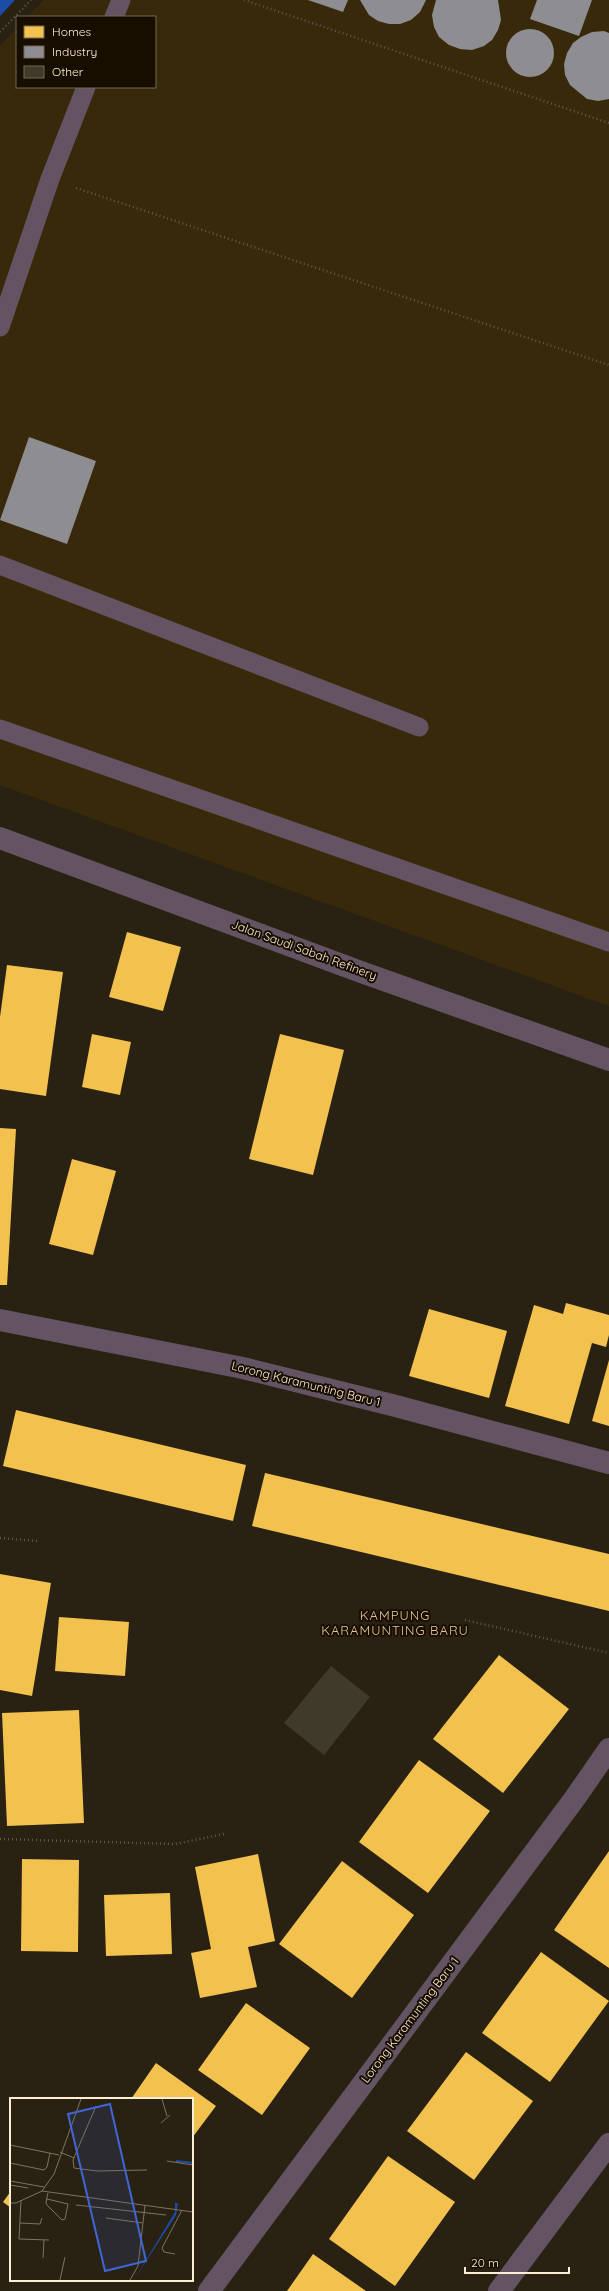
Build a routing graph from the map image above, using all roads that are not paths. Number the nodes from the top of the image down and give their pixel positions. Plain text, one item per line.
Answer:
1 (121, 0) edge
2 (114, 16) edge
3 (86, 88) edge
4 (0, 327) edge
5 (0, 565) edge
6 (419, 727) dead end
7 (0, 729) edge
8 (0, 838) edge
9 (609, 942) edge
10 (609, 1060) edge
11 (0, 1320) edge
12 (609, 1463) edge
13 (609, 1749) edge
14 (609, 2144) edge
15 (209, 2291) edge
16 (499, 2291) edge

1 - 2 lane
3 - 4 lane
5 - 6 lane
7 - 9 lane
8 - 10 street, Jalan Saudi Sabah Refinery
11 - 12 street, Lorong Karamunting Baru 1
13 - 15 street, Lorong Karamunting Baru 1
14 - 16 street

